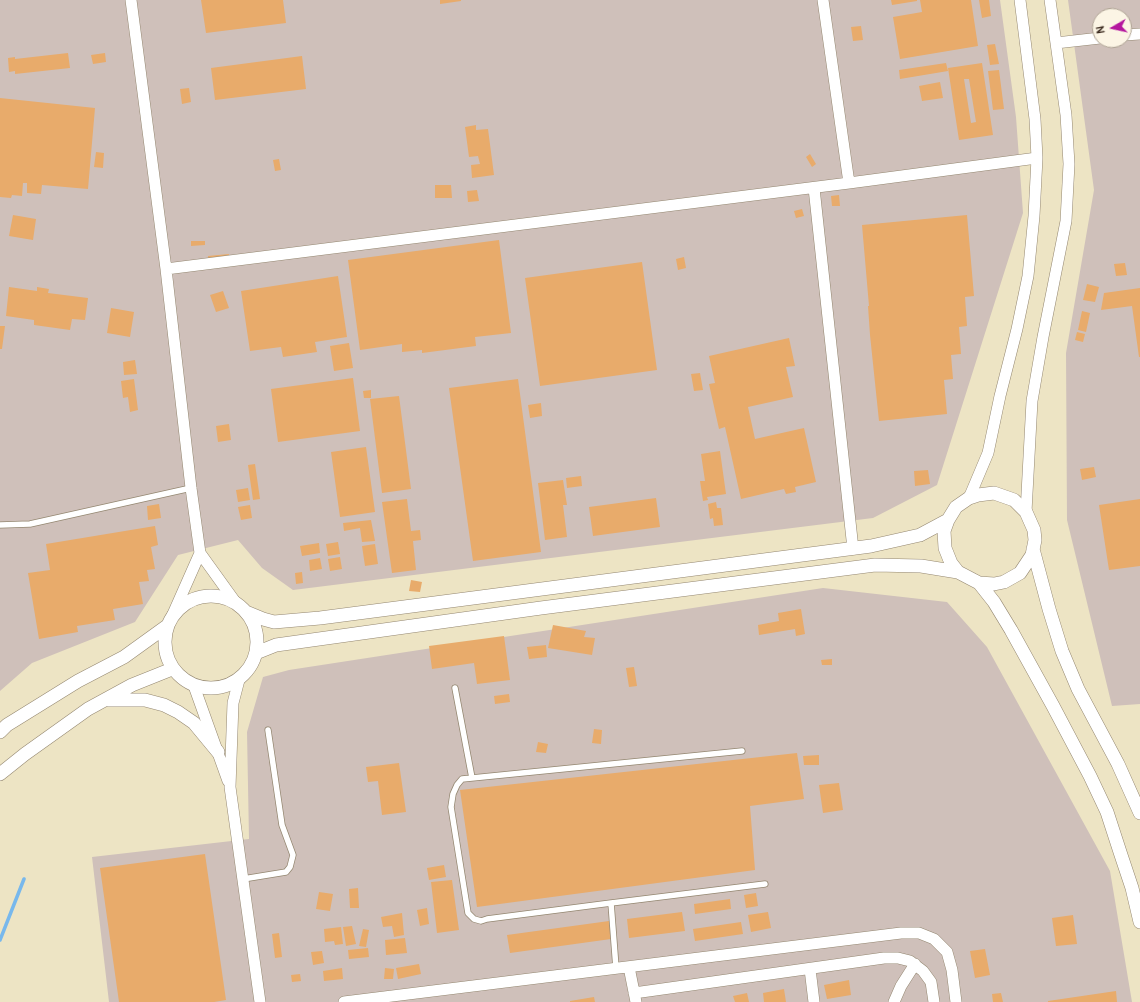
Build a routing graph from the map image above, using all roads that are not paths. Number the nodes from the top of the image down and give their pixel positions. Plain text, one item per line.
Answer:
1 (131, 0) edge
2 (823, 0) edge
3 (1020, 0) edge
4 (1050, 0) edge
5 (1092, 39) edge
6 (1056, 43) junction
7 (1037, 158) junction
8 (849, 183) junction
9 (814, 188) junction
10 (166, 269) junction
11 (191, 488) junction
12 (969, 498) junction
13 (1026, 512) junction
14 (948, 520) junction
15 (0, 525) edge
16 (853, 549) junction
17 (1033, 549) junction
18 (200, 553) junction
19 (958, 572) junction
20 (979, 583) junction
21 (236, 603) junction
22 (246, 612) junction
23 (174, 614) junction
24 (167, 626) junction
25 (256, 653) junction
26 (172, 669) junction
27 (239, 680) junction
28 (194, 686) junction
29 (455, 688) dead end
30 (104, 701) junction
31 (268, 730) dead end
32 (0, 732) edge
33 (742, 751) dead end
34 (218, 752) junction
35 (0, 774) edge
36 (472, 778) junction
37 (230, 787) junction
38 (1140, 813) edge
39 (243, 879) junction
40 (765, 884) dead end
41 (611, 903) junction
42 (1140, 922) edge
43 (915, 964) junction
44 (629, 966) junction
45 (616, 968) junction
46 (810, 969) junction
47 (635, 998) edge
48 (260, 1002) edge
49 (344, 1002) edge
50 (814, 1002) edge
51 (894, 1002) edge
52 (934, 1002) edge
53 (956, 1002) edge

1 - 10 street
2 - 8 street
3 - 7 street
4 - 6 street
5 - 6 street
6 - 13 street
7 - 8 street
7 - 12 street
8 - 9 street
9 - 10 street
9 - 16 street
10 - 11 street
11 - 15 lane
11 - 18 street
12 - 13 street
12 - 14 street
13 - 17 street
14 - 16 street
14 - 19 street
16 - 22 street
17 - 20 street
17 - 38 street
18 - 21 street
18 - 23 street
19 - 20 street
19 - 25 street
20 - 42 street
21 - 22 street
21 - 23 street
22 - 25 street
23 - 24 street
24 - 26 street
24 - 32 street
25 - 27 street
26 - 28 street
26 - 30 street
27 - 28 street
27 - 37 street
28 - 34 street
29 - 36 lane
30 - 34 street
30 - 35 street
31 - 39 lane
33 - 36 lane
34 - 37 street
36 - 41 lane
37 - 39 street
39 - 48 street
40 - 41 lane
41 - 45 lane
43 - 46 street
43 - 51 street
43 - 52 street
44 - 45 street
44 - 47 street
44 - 53 street
45 - 49 street
46 - 47 street
46 - 50 street

